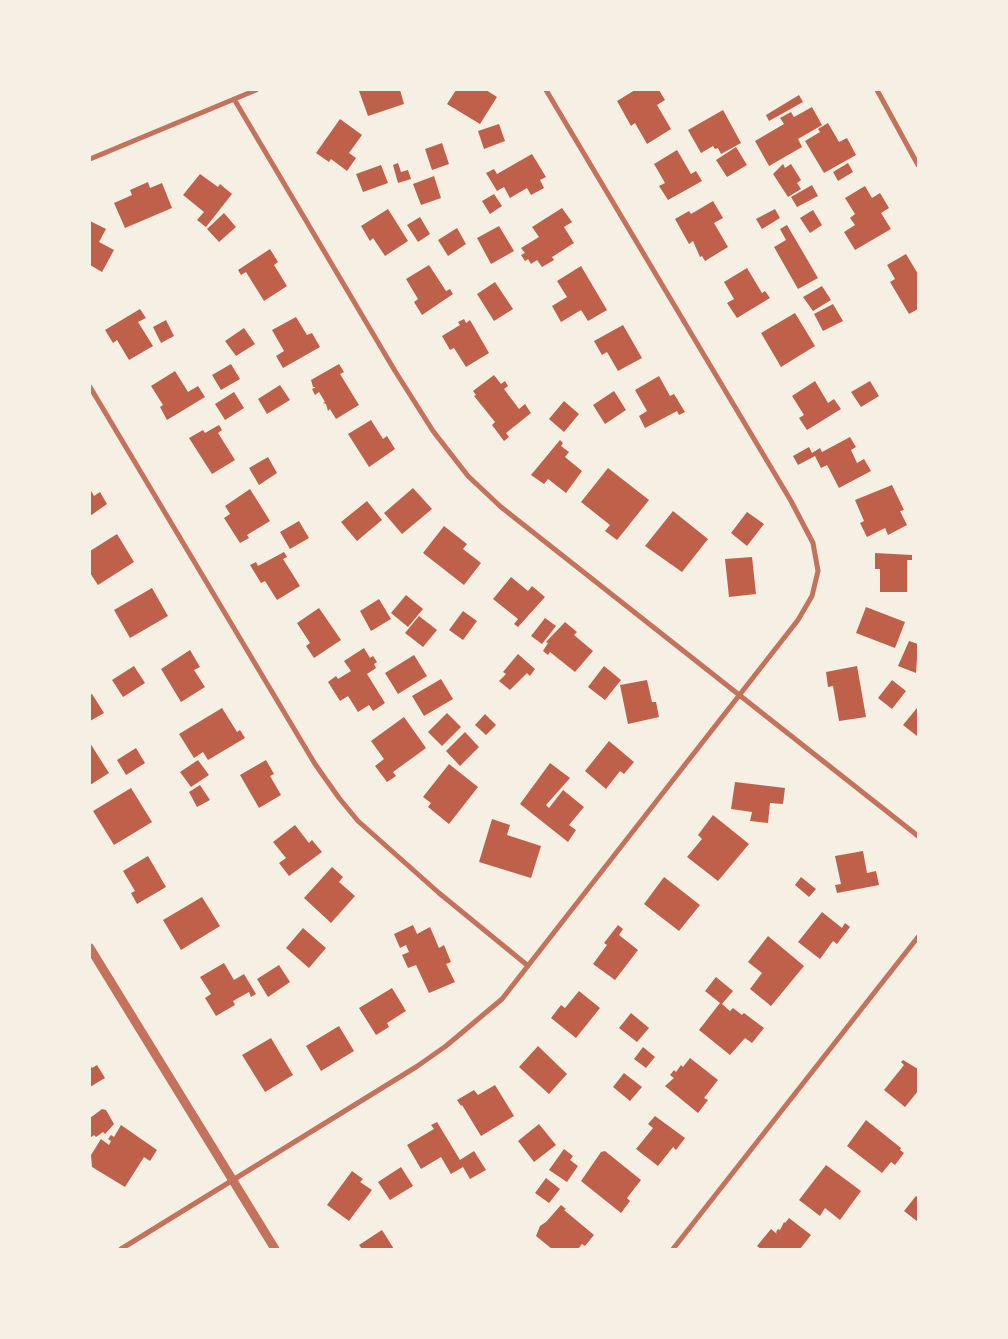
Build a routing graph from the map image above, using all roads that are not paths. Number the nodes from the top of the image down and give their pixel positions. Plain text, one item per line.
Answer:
1 (256, 90) edge
2 (546, 90) edge
3 (877, 90) edge
4 (234, 99) junction
5 (90, 159) edge
6 (918, 165) edge
7 (90, 387) edge
8 (740, 694) junction
9 (918, 836) edge
10 (918, 938) edge
11 (90, 948) edge
12 (527, 964) junction
13 (233, 1181) junction
14 (121, 1249) edge
15 (274, 1249) edge
16 (673, 1249) edge

1 - 4 street
2 - 8 street
3 - 6 street
4 - 5 street
4 - 8 street
7 - 12 street
8 - 9 street
8 - 12 street
10 - 16 street
11 - 13 street
12 - 13 street
13 - 14 street
13 - 15 street

